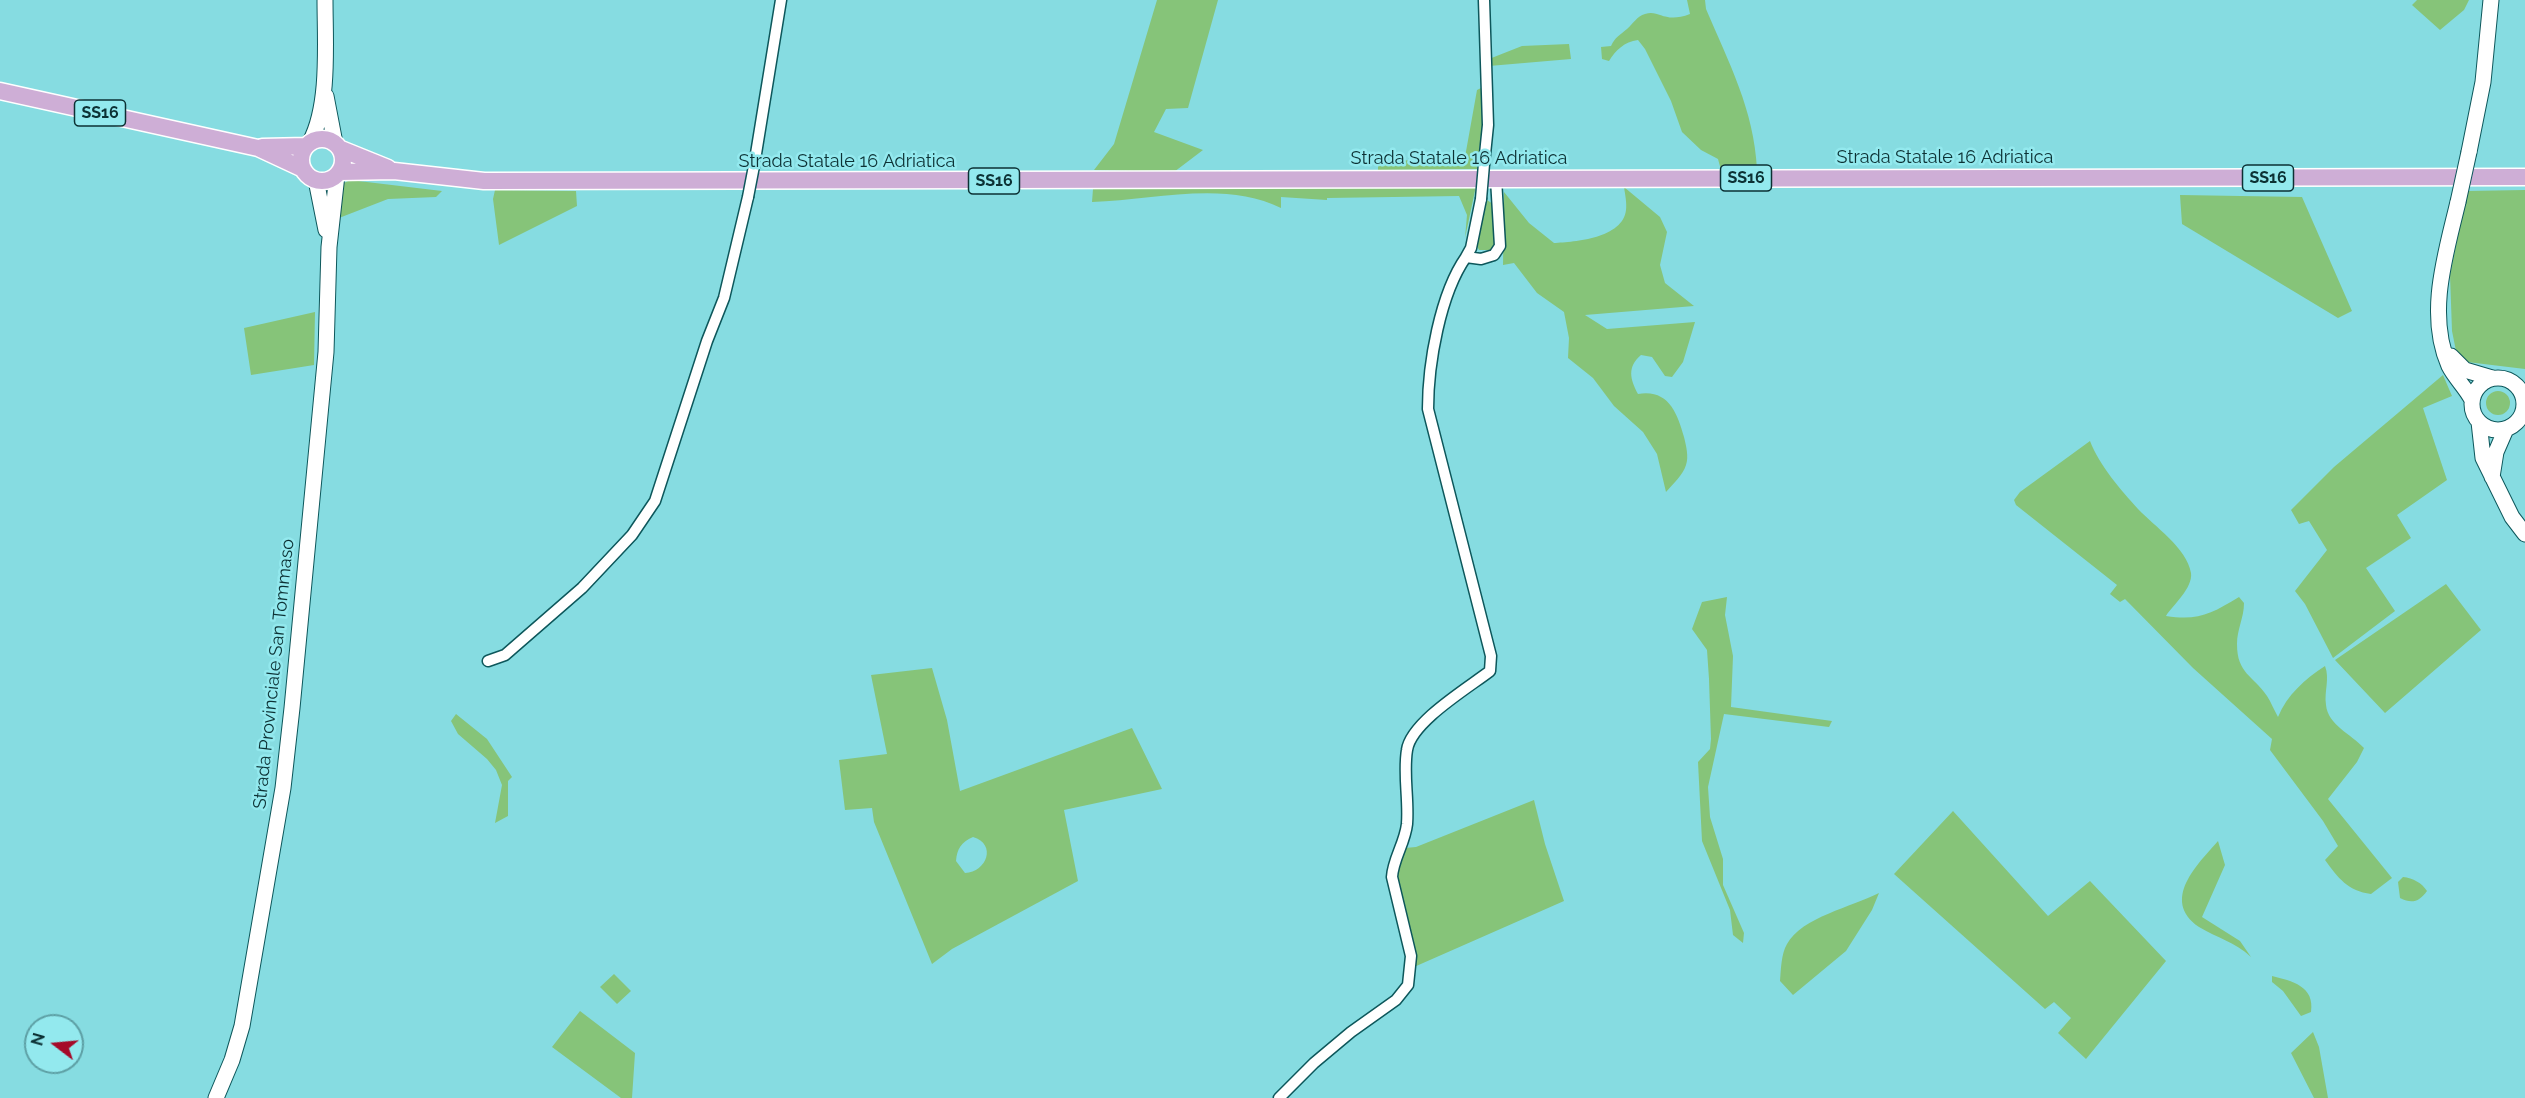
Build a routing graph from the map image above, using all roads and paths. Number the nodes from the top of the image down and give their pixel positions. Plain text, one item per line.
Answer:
1 (325, 0) edge
2 (781, 0) edge
3 (1484, 0) edge
4 (2491, 0) edge
5 (324, 85) junction
6 (0, 91) edge
7 (308, 144) junction
8 (338, 146) junction
9 (258, 148) junction
10 (303, 169) junction
11 (394, 171) junction
12 (338, 173) junction
13 (2522, 177) edge
14 (1500, 178) junction
15 (316, 180) junction
16 (329, 246) junction
17 (1466, 257) junction
18 (2443, 346) junction
19 (2492, 378) junction
20 (2518, 379) edge
21 (2472, 400) junction
22 (2524, 409) edge
23 (2480, 422) junction
24 (2506, 429) junction
25 (2492, 477) junction
26 (2525, 534) edge
27 (488, 661) dead end
28 (216, 1098) edge
29 (1279, 1098) edge

1 - 5 street
2 - 27 street, bridge
3 - 17 street, bridge
4 - 18 street, bridge
5 - 7 street
5 - 8 street
6 - 9 main road, SS16
7 - 8 main road, SS16
7 - 9 main road, SS16
7 - 10 main road
8 - 11 main road, Strada Statale 16 Adriatica / SS16
8 - 12 main road
9 - 10 main road, SS16
10 - 15 main road, SS16
11 - 12 main road, Strada Statale 16 Adriatica / SS16
11 - 14 main road, Strada Statale 16 Adriatica / SS16
12 - 15 main road, SS16
12 - 16 street, Strada Provinciale San Tommaso
13 - 14 main road, Strada Statale 16 Adriatica / SS16
14 - 17 street
15 - 16 street, Strada Provinciale San Tommaso
16 - 28 street, Strada Provinciale San Tommaso
17 - 29 street
18 - 19 street
18 - 21 street
19 - 20 street
19 - 21 street
20 - 22 street
21 - 23 street
22 - 24 street
23 - 24 street
23 - 25 street
24 - 25 street
25 - 26 street

